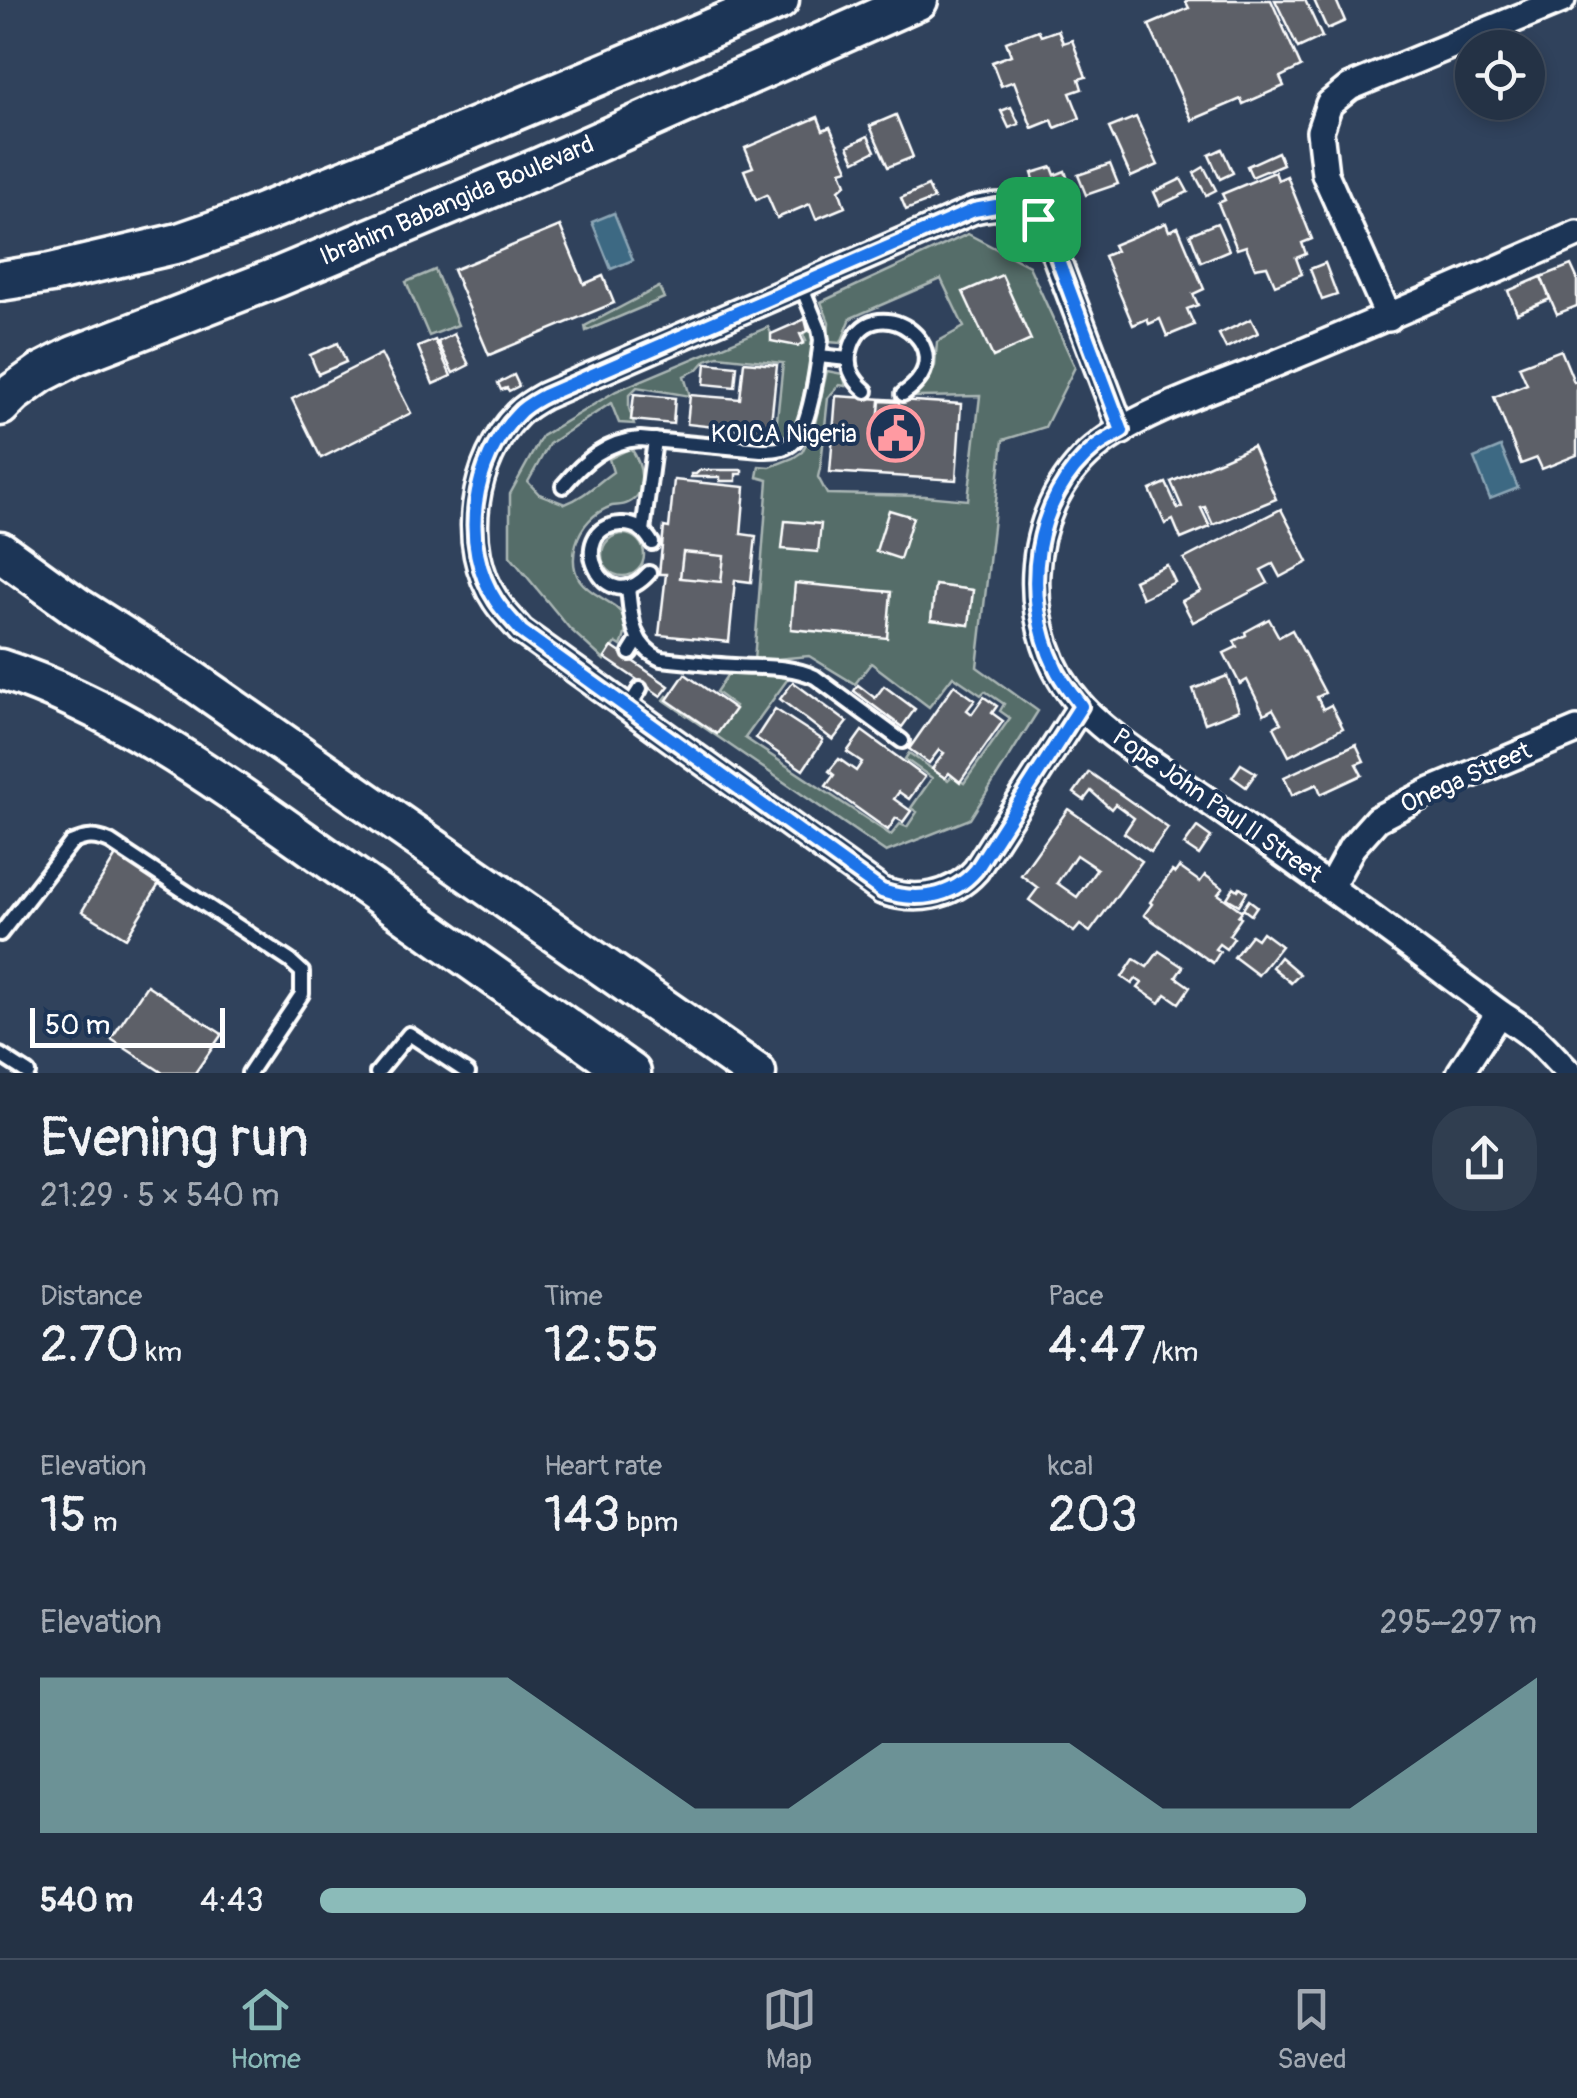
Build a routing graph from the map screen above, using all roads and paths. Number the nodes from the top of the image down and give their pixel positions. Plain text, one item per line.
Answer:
1 (779, 0) edge
2 (918, 0) edge
3 (1562, 0) edge
4 (1577, 234) edge
5 (0, 281) edge
6 (800, 285) junction
7 (1388, 318) junction
8 (819, 356) junction
9 (848, 358) junction
10 (866, 391) dead end
11 (903, 394) dead end
12 (0, 406) edge
13 (1122, 431) junction
14 (655, 440) junction
15 (563, 486) dead end
16 (644, 531) junction
17 (652, 543) dead end
18 (0, 551) edge
19 (649, 573) dead end
20 (628, 587) junction
21 (638, 640) junction
22 (630, 653) dead end
23 (0, 669) edge
24 (1081, 706) junction
25 (1577, 730) edge
26 (902, 741) dead end
27 (1330, 887) junction
28 (0, 934) edge
29 (1499, 1012) junction
30 (0, 1055) edge
31 (28, 1073) edge
32 (249, 1073) edge
33 (377, 1073) edge
34 (468, 1073) edge
35 (630, 1073) edge
36 (756, 1073) edge
37 (1460, 1073) edge
38 (1568, 1073) edge

1 - 5 street
2 - 12 street, Ibrahim Babangida Boulevard
3 - 7 street
4 - 7 street, Pope John Paul II Street
6 - 8 lane
6 - 13 street
6 - 24 street
7 - 13 street, Pope John Paul II Street
8 - 9 lane
8 - 14 lane
9 - 10 lane
9 - 11 lane
13 - 24 street, Pope John Paul II Street
14 - 15 lane
14 - 16 lane
16 - 17 lane
16 - 20 lane
18 - 36 street
19 - 20 lane
20 - 21 lane
21 - 22 lane
21 - 26 lane
23 - 35 street
24 - 27 street, Pope John Paul II Street
25 - 27 street, Onega Street
27 - 29 street, Pope John Paul II Street
28 - 32 lane
29 - 37 street
29 - 38 street, Pope John Paul II Street
30 - 31 lane
33 - 34 lane

